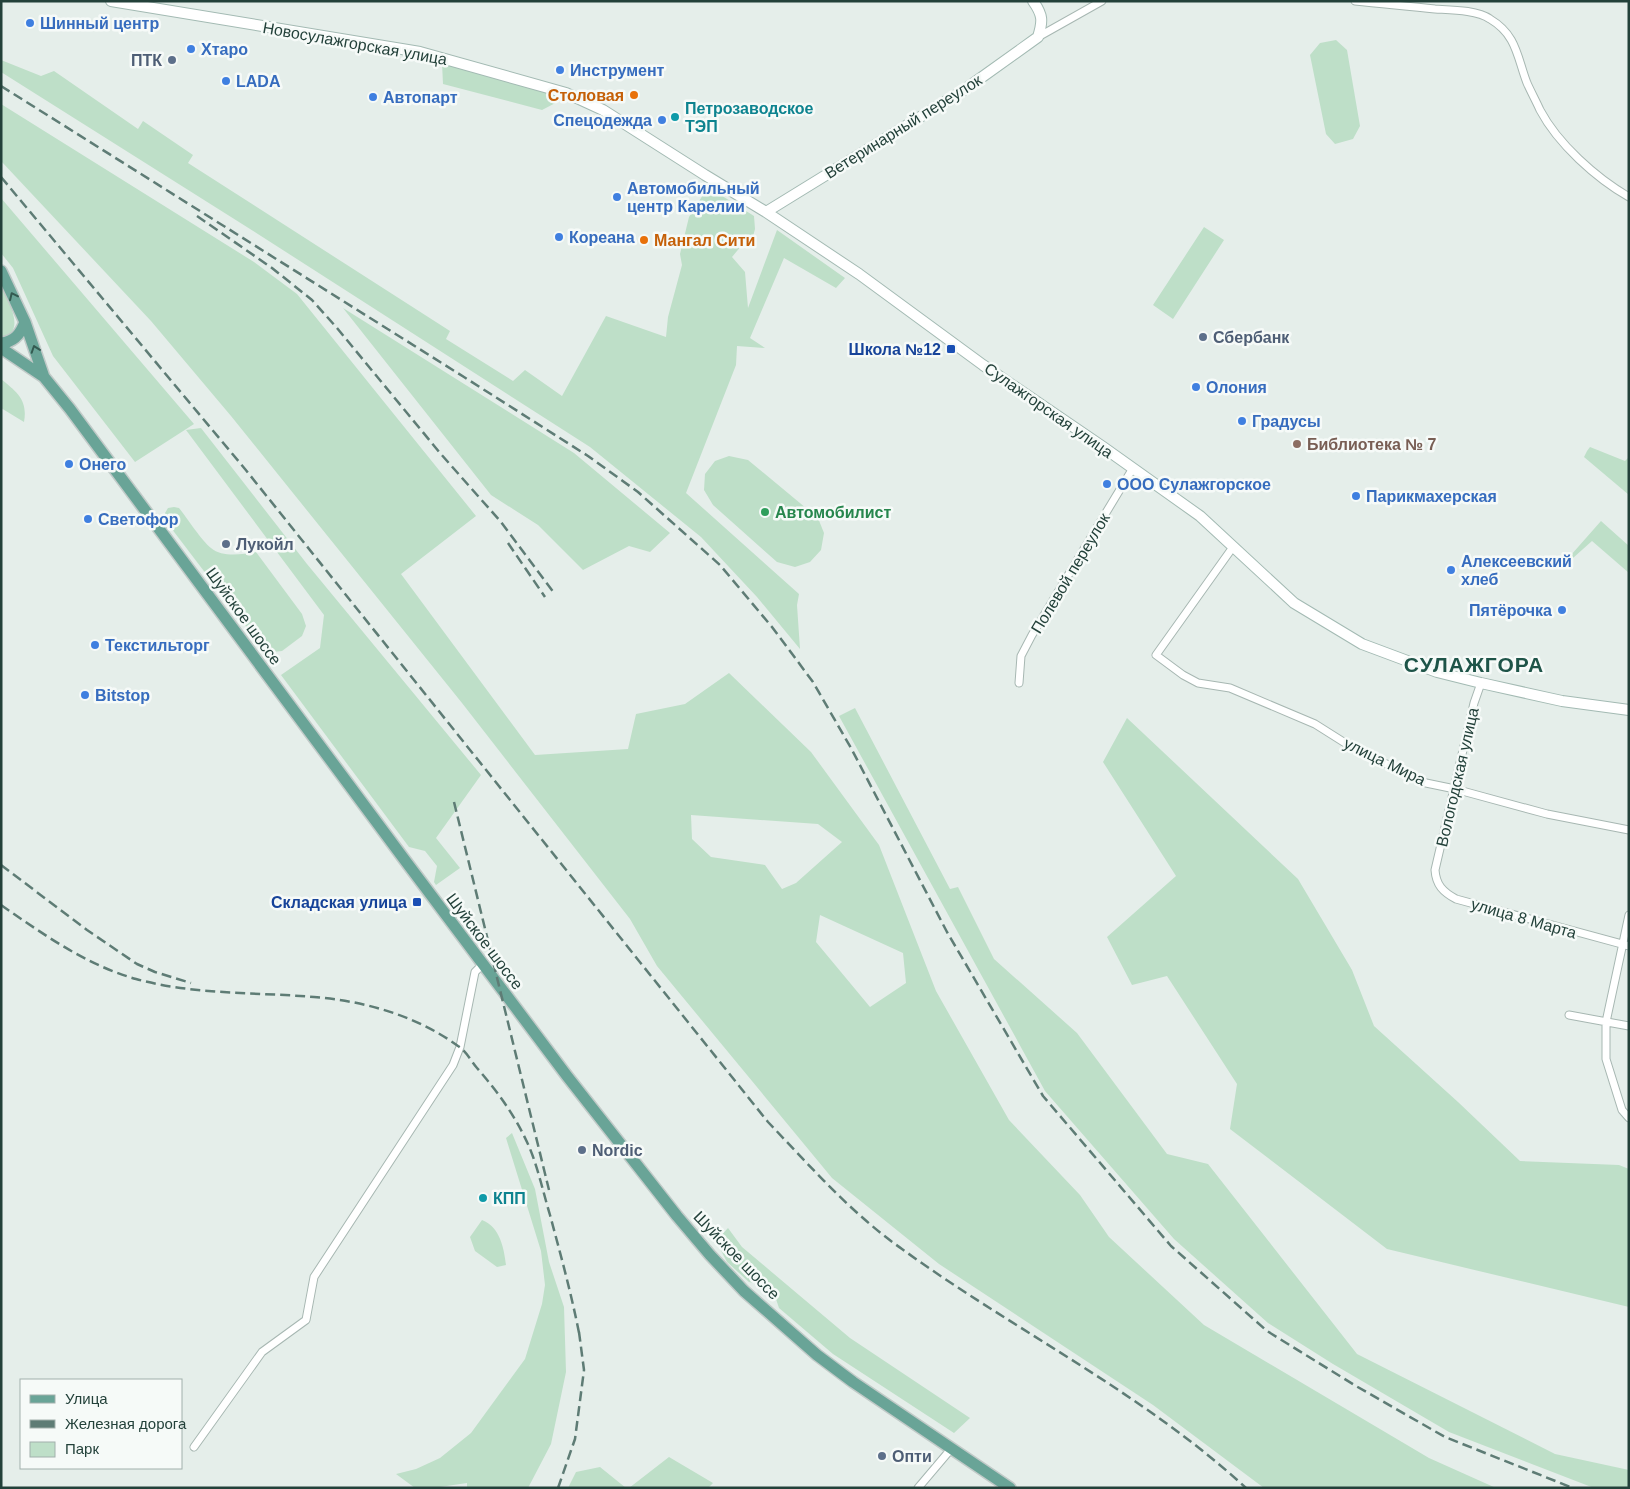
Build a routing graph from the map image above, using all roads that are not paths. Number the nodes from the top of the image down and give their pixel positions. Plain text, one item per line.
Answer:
1 (111, 1) edge
2 (1033, 1) edge
3 (1102, 1) edge
4 (1355, 1) edge
5 (1038, 37) junction
6 (1629, 197) edge
7 (766, 212) junction
8 (1, 270) edge
9 (872, 284) joint
10 (26, 322) junction
11 (1, 343) edge
12 (1, 348) edge
13 (44, 377) junction
14 (1133, 468) junction
15 (1233, 547) junction
16 (1019, 683) dead end
17 (1481, 683) junction
18 (1629, 710) edge
19 (1455, 789) junction
20 (1629, 830) edge
21 (1435, 870) joint
22 (1629, 915) edge
23 (1626, 946) edge
24 (483, 964) junction
25 (1569, 1015) dead end
26 (1606, 1022) junction
27 (1629, 1026) edge
28 (1629, 1118) edge
29 (194, 1447) dead end
30 (952, 1449) junction
31 (918, 1488) edge
32 (1010, 1488) edge

1 - 7 main road, Новосулажгорская улица
2 - 5 main road
3 - 5 street
4 - 6 street
5 - 7 main road, Ветеринарный переулок
7 - 9 main road, Новосулажгорская улица
10 -> 8 main road
9 - 14 main road, Сулажгорская улица
10 - 11 main road
13 -> 10 main road
12 - 13 main road, Шуйское шоссе
13 - 24 main road, Шуйское шоссе
14 - 15 main road, Сулажгорская улица
14 - 16 street, Полевой переулок
15 - 17 main road, Сулажгорская улица
15 - 19 street, улица Мира
17 - 18 main road, Сулажгорская улица
17 - 19 street, Вологодская улица
19 - 20 street, улица Мира
19 - 21 street, Вологодская улица
21 - 23 street, улица 8 Марта
22 - 23 street
23 - 26 street
24 - 29 street
24 - 30 main road, Шуйское шоссе
25 - 26 street
26 - 27 street
26 - 28 street
30 - 31 street
30 - 32 main road, Шуйское шоссе

